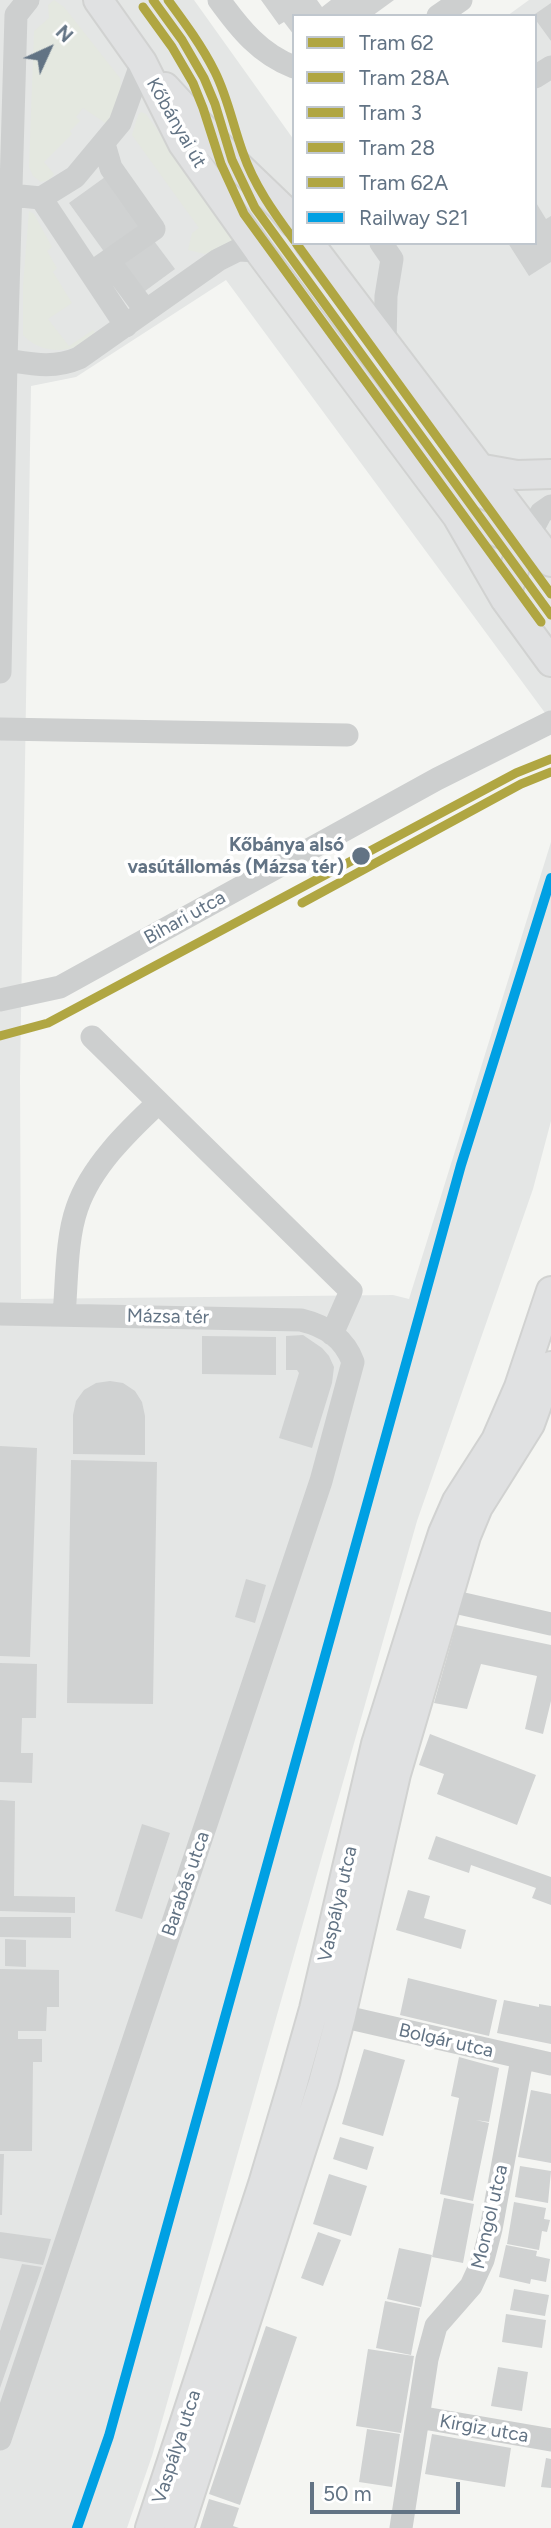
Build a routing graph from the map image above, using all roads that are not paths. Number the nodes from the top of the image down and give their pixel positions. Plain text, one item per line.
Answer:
1 (98, 0) edge
2 (219, 0) edge
3 (461, 0) edge
4 (21, 5) edge
5 (441, 14) edge
6 (142, 62) junction
7 (292, 66) edge
8 (104, 144) junction
9 (10, 195) junction
10 (41, 198) junction
11 (290, 212) edge
12 (311, 245) edge
13 (391, 248) edge
14 (259, 251) junction
15 (100, 267) junction
16 (146, 311) junction
17 (126, 326) junction
18 (385, 344) junction
19 (6, 360) junction
20 (478, 468) junction
21 (551, 474) edge
22 (551, 506) edge
23 (457, 516) junction
24 (540, 532) edge
25 (551, 562) edge
26 (505, 599) junction
27 (551, 662) edge
28 (0, 672) edge
29 (551, 722) edge
30 (0, 729) edge
31 (347, 735) dead end
32 (0, 1000) edge
33 (92, 1037) dead end
34 (158, 1103) junction
35 (551, 1291) edge
36 (0, 1314) edge
37 (64, 1315) junction
38 (332, 1334) junction
39 (551, 1366) edge
40 (435, 1598) junction
41 (551, 1624) edge
42 (352, 1905) junction
43 (314, 2009) junction
44 (341, 2016) junction
45 (522, 2059) junction
46 (551, 2064) edge
47 (418, 2417) junction
48 (0, 2439) edge
49 (551, 2441) edge
50 (150, 2528) edge
51 (179, 2528) edge
52 (401, 2528) edge

1 - 6 main road, Kőbányai út
2 - 7 street
3 - 5 street
4 - 9 street
6 - 8 street
6 - 11 main road, Kőbányai út
6 - 14 main road, Kőbányai út
8 - 10 street
8 - 15 street
9 - 10 street
9 - 19 street
10 - 15 street
12 - 18 main road
13 - 18 street
14 - 16 street
14 - 23 main road, Kőbányai út
15 - 16 street
15 - 17 street
16 - 17 street
17 - 19 street
18 - 20 main road
19 - 28 street
20 - 21 main road
20 - 24 main road
22 - 24 street
23 - 24 main road
23 - 26 main road, Kőbányai út
24 - 25 main road
24 - 26 main road
26 - 27 main road, Kőbányai út
29 - 32 street, Bihari utca
30 - 31 street
33 - 34 street
34 - 37 street
34 - 38 street
35 - 40 main road, Vaspálya utca
36 - 37 street, Mázsa tér
37 - 38 street, Mázsa tér
38 - 48 street, Barabás utca
39 - 40 main road, Vaspálya utca
40 - 41 street
40 - 42 main road, Vaspálya utca
42 - 43 main road, Vaspálya utca
42 - 44 main road, Vaspálya utca
43 - 44 main road
43 - 50 main road, Vaspálya utca
44 - 45 street, Bolgár utca
44 - 51 main road, Vaspálya utca
45 - 46 street, Bolgár utca
45 - 47 street, Mongol utca
47 - 49 street, Kirgiz utca
47 - 52 street, Mongol utca

